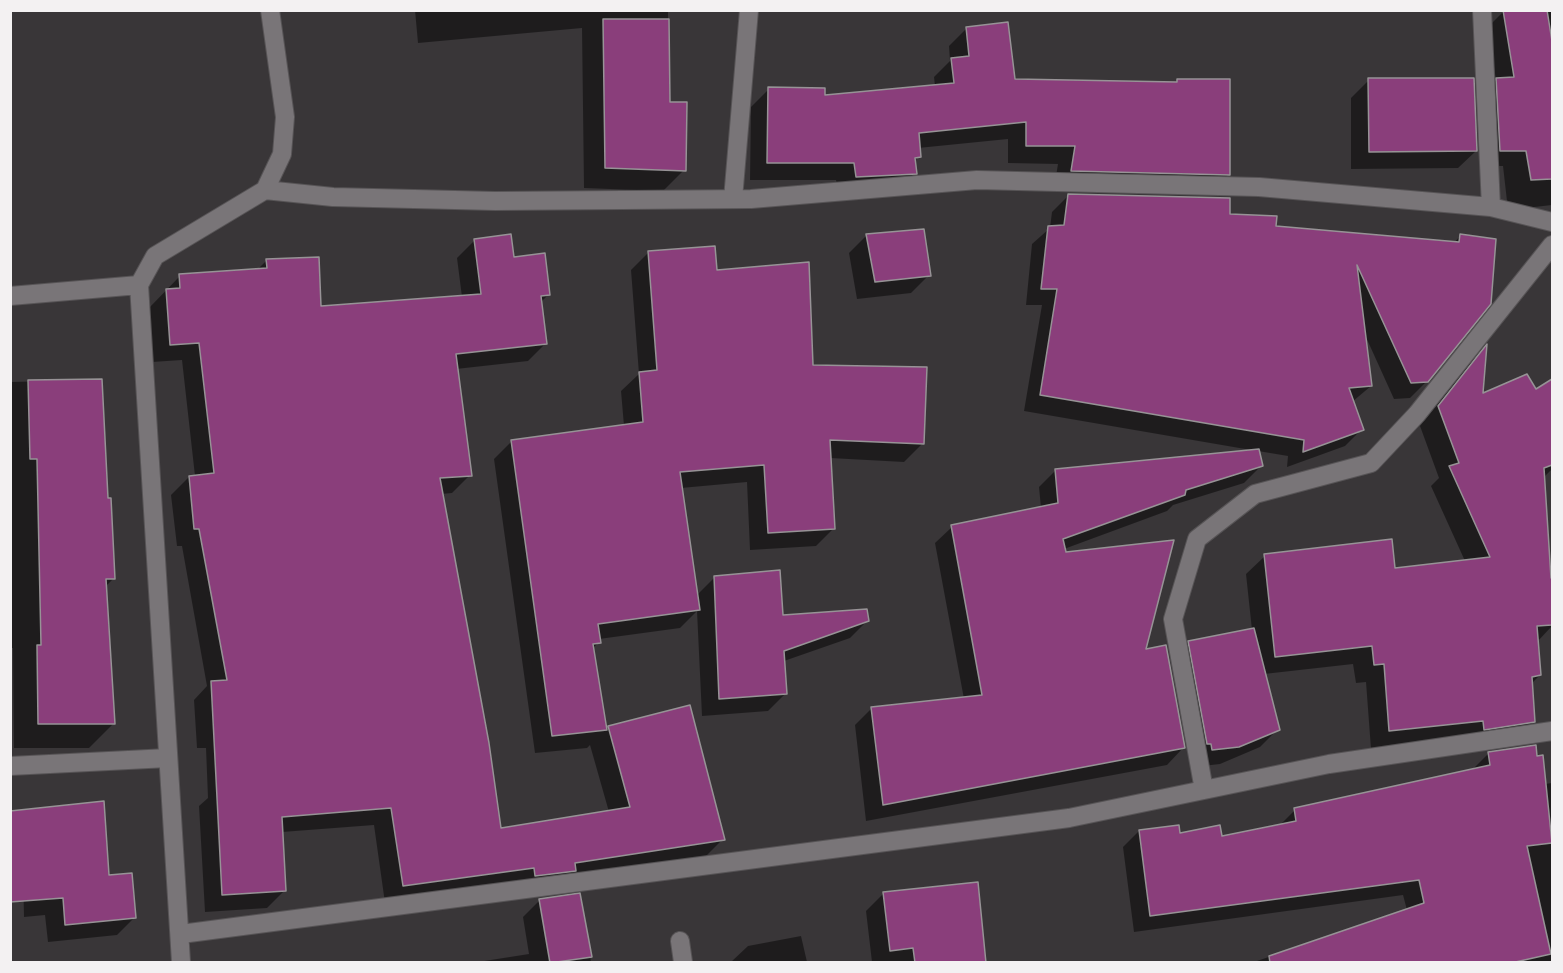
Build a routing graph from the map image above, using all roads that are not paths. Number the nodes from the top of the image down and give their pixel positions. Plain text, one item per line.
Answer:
1 (270, 10) edge
2 (749, 10) edge
3 (1482, 10) edge
4 (265, 190) junction
5 (733, 199) junction
6 (1491, 207) junction
7 (1552, 222) edge
8 (1552, 245) edge
9 (139, 285) junction
10 (10, 296) edge
11 (1552, 731) edge
12 (168, 758) junction
13 (10, 766) edge
14 (1204, 790) junction
15 (181, 934) junction
16 (680, 941) dead end
17 (181, 963) edge
18 (684, 963) edge

1 - 4 street
2 - 5 street
3 - 6 street
4 - 5 street
4 - 9 street
5 - 6 street
6 - 7 street
8 - 14 street
9 - 10 street
9 - 12 street
11 - 14 street
12 - 13 street
12 - 15 street
14 - 15 street
15 - 17 street
16 - 18 street

